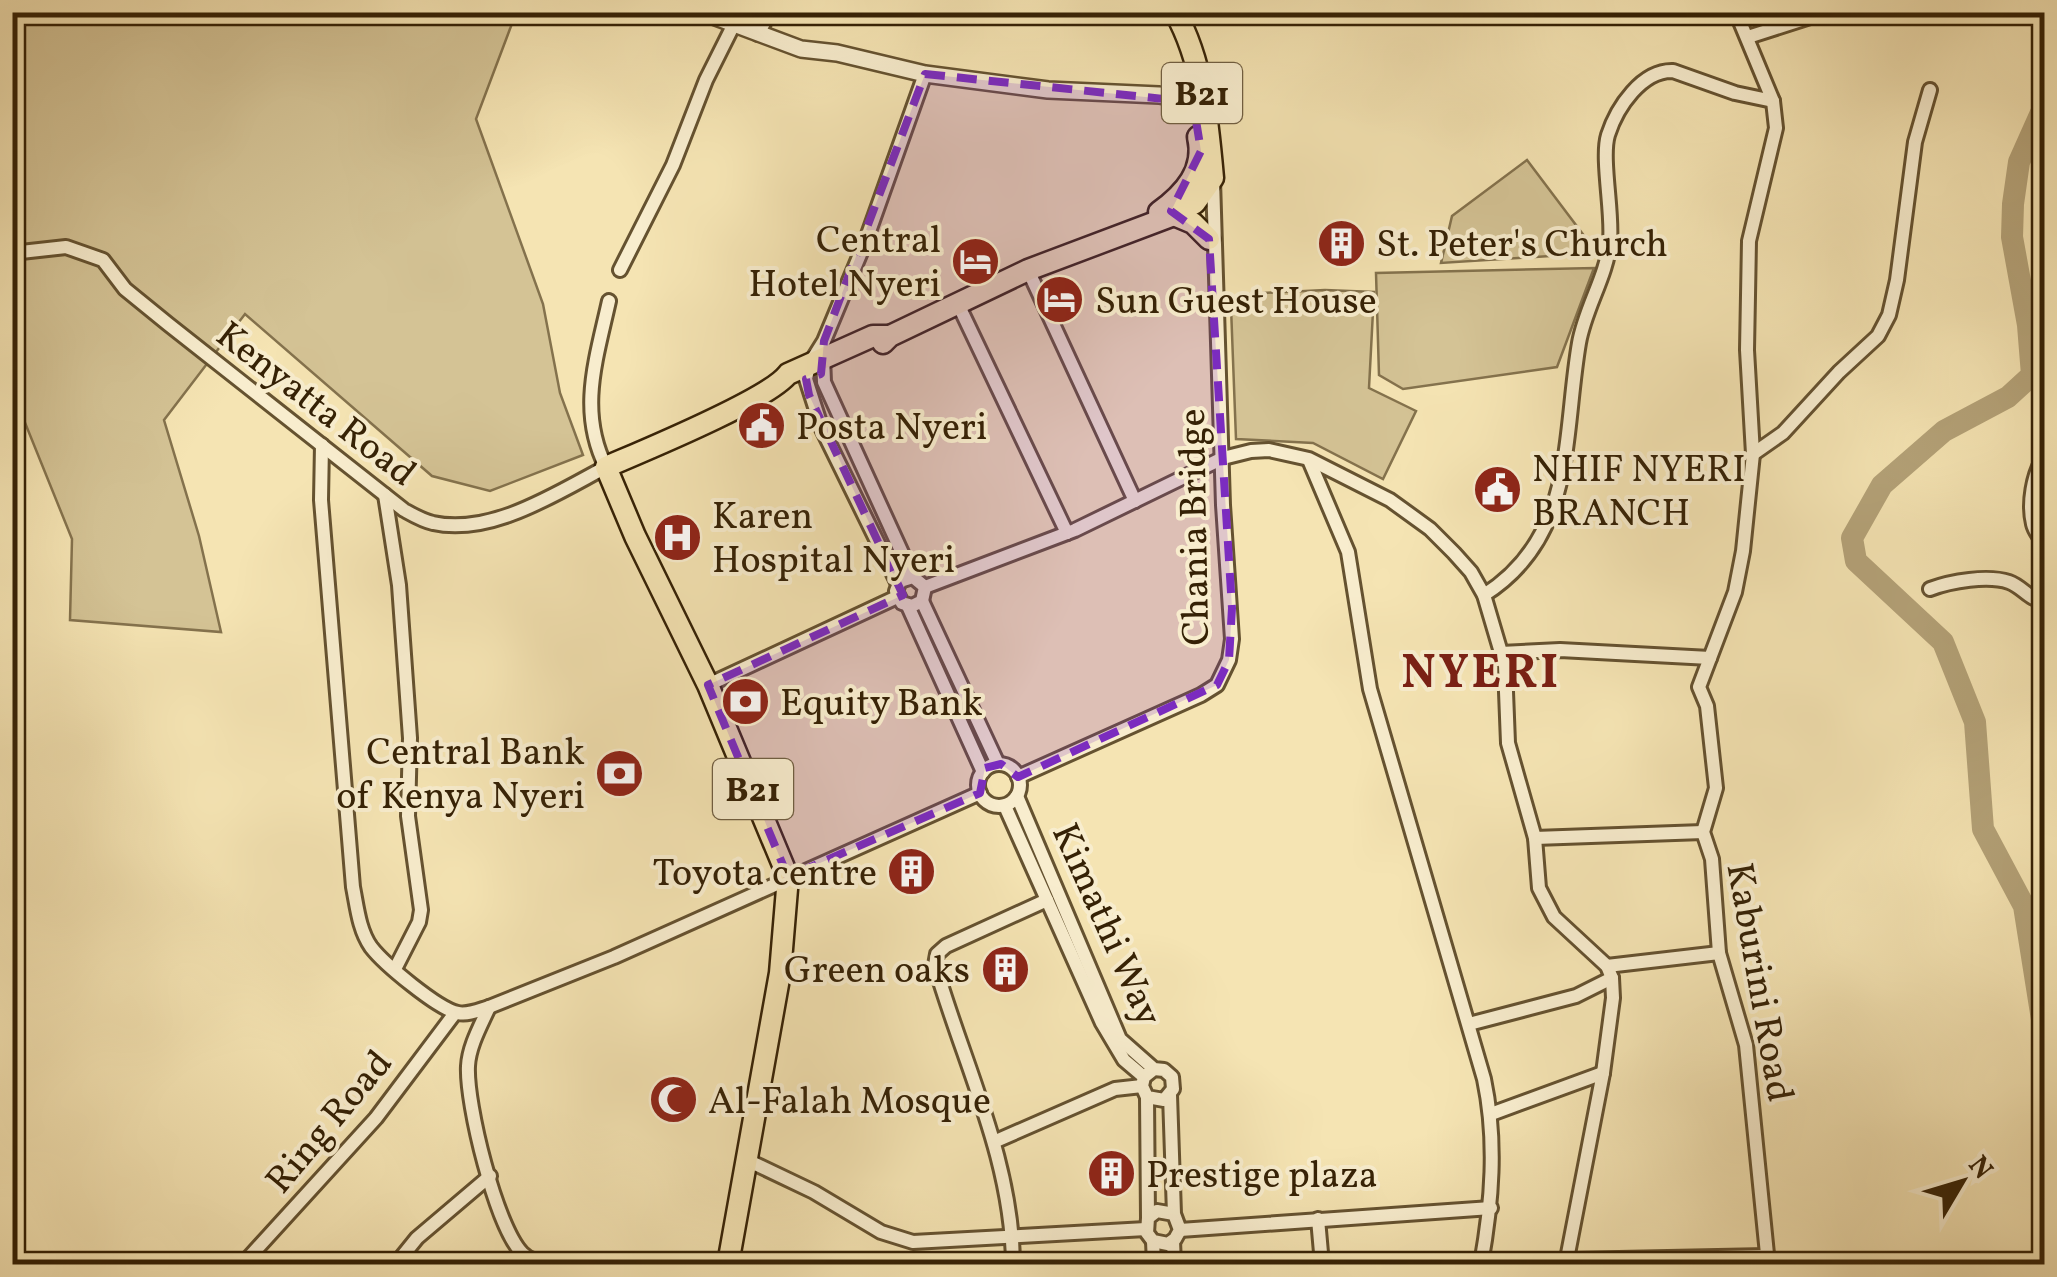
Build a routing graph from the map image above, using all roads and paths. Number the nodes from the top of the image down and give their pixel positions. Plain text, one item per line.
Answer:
1 (702, 12) edge
2 (770, 12) edge
3 (1162, 12) edge
4 (1175, 12) edge
5 (1736, 12) edge
6 (1826, 12) edge
7 (733, 26) junction
8 (758, 34) junction
9 (1748, 37) junction
10 (926, 74) junction
11 (1930, 90) dead end
12 (1197, 95) junction
13 (1774, 101) junction
14 (1202, 151) junction
15 (1209, 184) junction
16 (1174, 216) junction
17 (1128, 232) junction
18 (1209, 239) junction
19 (12, 253) edge
20 (620, 270) dead end
21 (1028, 270) junction
22 (609, 301) dead end
23 (958, 304) junction
24 (1217, 326) junction
25 (817, 364) junction
26 (322, 446) junction
27 (1753, 454) junction
28 (2044, 457) edge
29 (1224, 458) junction
30 (1309, 459) junction
31 (606, 467) junction
32 (385, 495) junction
33 (1134, 501) junction
34 (1067, 533) junction
35 (2044, 546) edge
36 (912, 576) junction
37 (1930, 589) dead end
38 (924, 594) junction
39 (1484, 595) junction
40 (901, 596) junction
41 (2044, 600) edge
42 (1501, 653) junction
43 (1710, 658) junction
44 (708, 685) junction
45 (998, 764) junction
46 (983, 772) junction
47 (1018, 777) junction
48 (980, 793) junction
49 (1018, 796) junction
50 (1004, 806) junction
51 (1702, 832) junction
52 (1535, 838) junction
53 (788, 877) junction
54 (1047, 900) junction
55 (1719, 953) junction
56 (395, 969) junction
57 (1610, 972) junction
58 (489, 1007) junction
59 (455, 1013) junction
60 (1469, 1024) junction
61 (1603, 1073) junction
62 (1147, 1082) junction
63 (1170, 1095) junction
64 (1492, 1114) junction
65 (996, 1141) junction
66 (749, 1161) junction
67 (490, 1176) junction
68 (1491, 1208) junction
69 (1174, 1214) junction
70 (1318, 1219) junction
71 (1149, 1230) junction
72 (1176, 1236) junction
73 (1012, 1238) junction
74 (1768, 1260) edge
75 (525, 1261) edge
76 (1568, 1262) edge
77 (243, 1264) edge
78 (396, 1264) edge
79 (550, 1264) edge
80 (728, 1264) edge
81 (1012, 1264) edge
82 (1154, 1264) edge
83 (1174, 1264) edge
84 (1322, 1264) edge
85 (1481, 1264) edge

1 - 7 street
2 - 8 street
3 - 12 highway, B21
4 - 12 highway, B21
5 - 9 street, Kaburini Road
6 - 9 street
7 - 8 street
7 - 20 street
8 - 10 street
9 - 13 street, Kaburini Road
10 - 12 street
10 - 25 street
11 - 27 street
12 - 14 highway, B21
12 - 15 highway, B21
13 - 27 street, Kaburini Road
13 - 39 street
14 - 15 street, Chania Bridge
14 - 17 highway, B21
15 - 16 highway, B21
15 - 18 street, Chania Bridge
15 - 24 street, Chania Bridge
16 - 17 highway, B21
16 - 18 highway
17 - 21 highway, B21
18 - 24 street, Chania Bridge
19 - 26 street, Kenyatta Road
21 - 23 highway, B21
21 - 33 street
22 - 31 street
23 - 25 highway, B21
23 - 34 street
24 - 29 street, Chania Bridge
25 - 31 highway, B21
25 - 36 street
25 - 40 street
26 - 32 street, Kenyatta Road
26 - 56 street
27 - 43 street, Kaburini Road
28 - 35 street
29 - 30 street
29 - 33 street
29 - 47 street, Chania Bridge
30 - 39 street
30 - 60 street
31 - 32 street, Kenyatta Road
31 - 44 highway, B21
32 - 56 street
33 - 34 street
34 - 38 street
36 - 38 street
36 - 40 street
37 - 41 street
38 - 40 street
38 - 45 street
39 - 42 street
40 - 44 street
40 - 46 street
42 - 43 street
42 - 52 street
43 - 51 street, Kaburini Road
44 - 53 highway, B21
45 - 46 street
45 - 47 street
46 - 48 street
47 - 49 street
48 - 50 street
48 - 53 street
49 - 50 street
49 - 62 street, Kimathi Way
50 - 54 street, Kimathi Way
51 - 52 street
51 - 55 street, Kaburini Road
52 - 57 street
53 - 58 street
53 - 66 highway, B21
54 - 62 street, Kimathi Way
54 - 65 street
55 - 57 street
55 - 74 street, Kaburini Road
56 - 59 street
57 - 60 street
57 - 61 street
58 - 59 street
58 - 67 street
59 - 77 street, Ring Road
60 - 64 street
61 - 64 street
61 - 76 street
62 - 63 street
62 - 63 street
62 - 65 street
62 - 71 street
63 - 69 street
64 - 68 street
65 - 73 street
66 - 73 street
66 - 80 highway, B21
67 - 75 street
67 - 78 street
68 - 70 street
68 - 85 street
69 - 71 street
69 - 72 street
70 - 72 street
70 - 84 street
71 - 72 street
71 - 73 street
71 - 82 street
72 - 83 street
73 - 81 street
74 - 76 street
75 - 79 street

